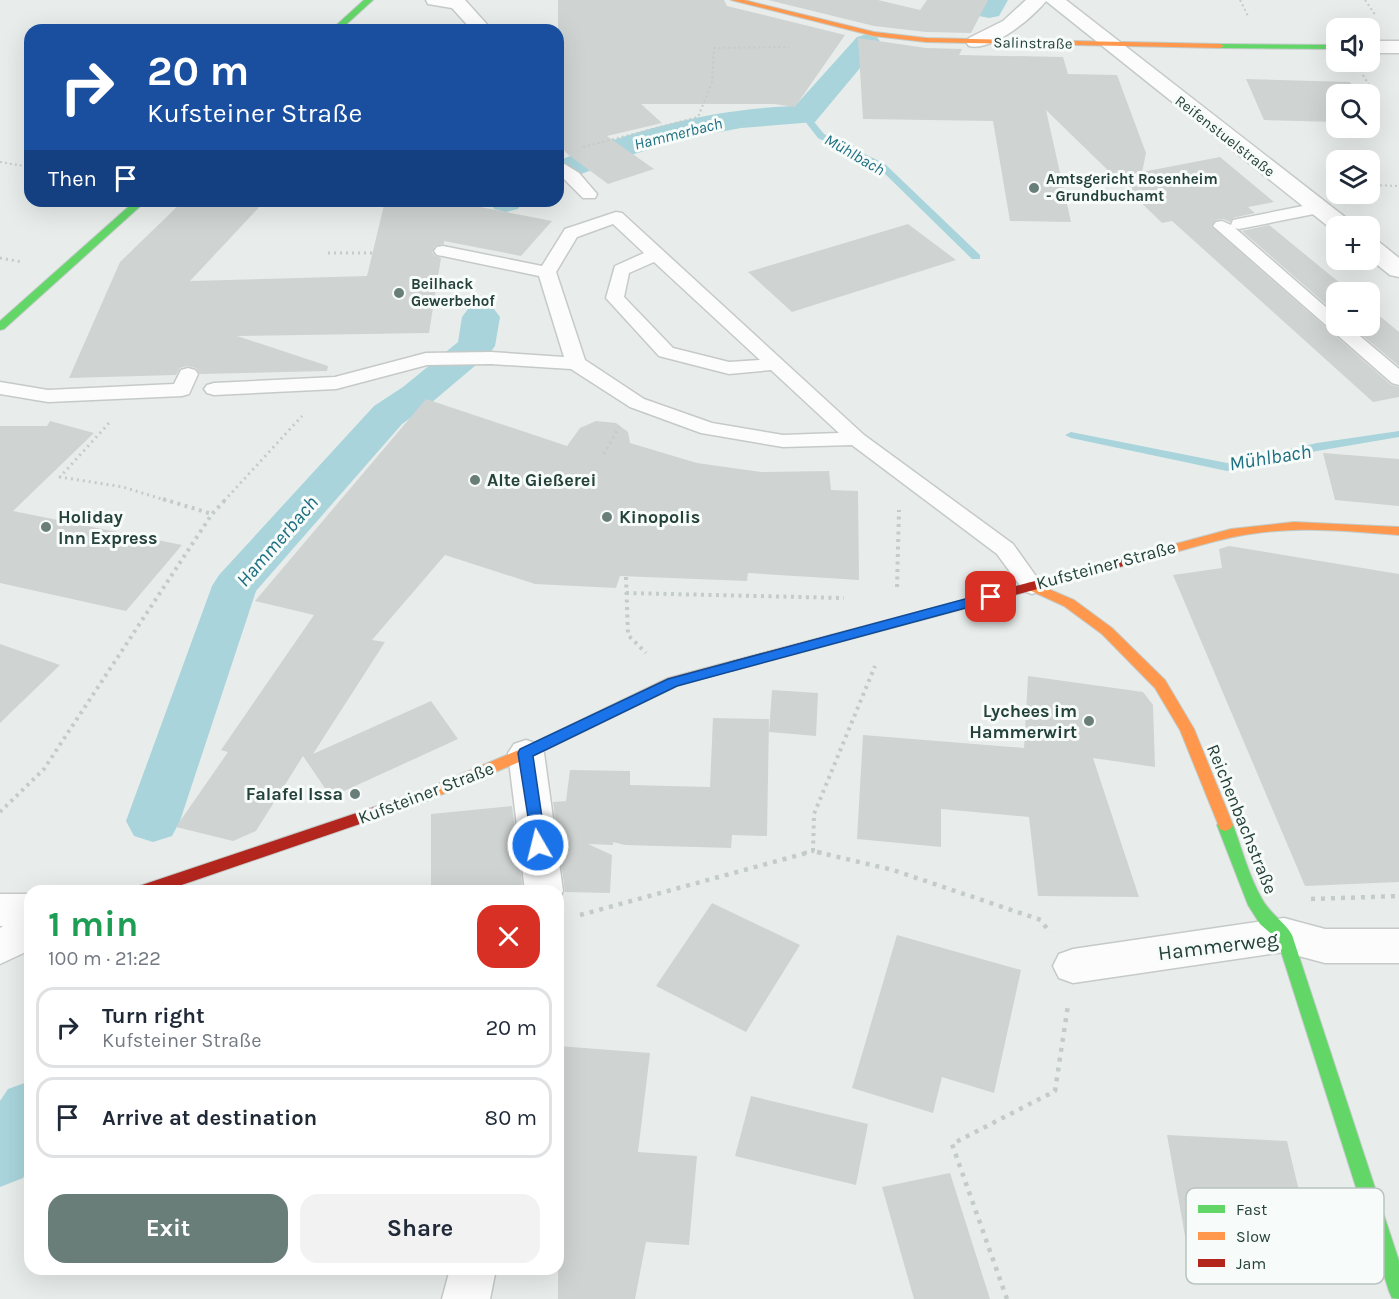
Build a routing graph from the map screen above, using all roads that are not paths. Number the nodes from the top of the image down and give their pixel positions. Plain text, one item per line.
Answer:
1 (369, 0) edge
2 (435, 0) edge
3 (735, 0) edge
4 (1037, 0) edge
5 (1054, 0) edge
6 (342, 24) edge
7 (477, 24) edge
8 (976, 42) junction
9 (1108, 45) junction
10 (1326, 47) edge
11 (1380, 47) edge
12 (1399, 47) edge
13 (564, 169) edge
14 (589, 194) dead end
15 (134, 207) edge
16 (1318, 208) junction
17 (1329, 216) edge
18 (443, 251) dead end
19 (656, 254) junction
20 (1380, 256) edge
21 (1399, 270) edge
22 (547, 272) junction
23 (1326, 315) edge
24 (0, 327) edge
25 (1349, 336) edge
26 (576, 363) junction
27 (776, 364) junction
28 (188, 374) dead end
29 (1399, 380) edge
30 (0, 388) edge
31 (214, 389) dead end
32 (857, 439) junction
33 (1399, 531) edge
34 (1032, 586) junction
35 (526, 753) junction
36 (163, 885) edge
37 (543, 885) edge
38 (0, 910) edge
39 (24, 910) edge
40 (24, 935) edge
41 (1284, 935) junction
42 (1399, 946) edge
43 (0, 947) edge
44 (1073, 966) road end
45 (1366, 1188) edge
46 (1384, 1245) edge
47 (472, 1275) edge
48 (1399, 1291) edge
49 (466, 1299) edge

1 - 6 street
2 - 7 street
3 - 8 street, Salinstraße
4 - 8 street
5 - 9 street, Reifenstuelstraße
8 - 9 street, Salinstraße
9 - 10 street, Salinstraße
9 - 16 street, Reifenstuelstraße
11 - 12 street
13 - 14 lane
15 - 24 street
16 - 17 street, Reifenstuelstraße
16 - 23 lane
18 - 22 lane
19 - 22 lane
19 - 27 lane
19 - 27 lane
20 - 21 street
22 - 26 lane
25 - 29 lane
26 - 31 lane
26 - 32 lane
27 - 32 lane
28 - 30 lane
32 - 34 lane
33 - 34 street, Kufsteiner Straße
34 - 35 street, Kufsteiner Straße
34 - 41 street, Reichenbachstraße
35 - 36 street, Kufsteiner Straße
35 - 37 street
38 - 39 street
40 - 43 street
41 - 42 street, Hammerweg
41 - 44 street, Hammerweg
41 - 45 street, Reichenbachstraße
46 - 48 street, Reichenbachstraße
47 - 49 street

